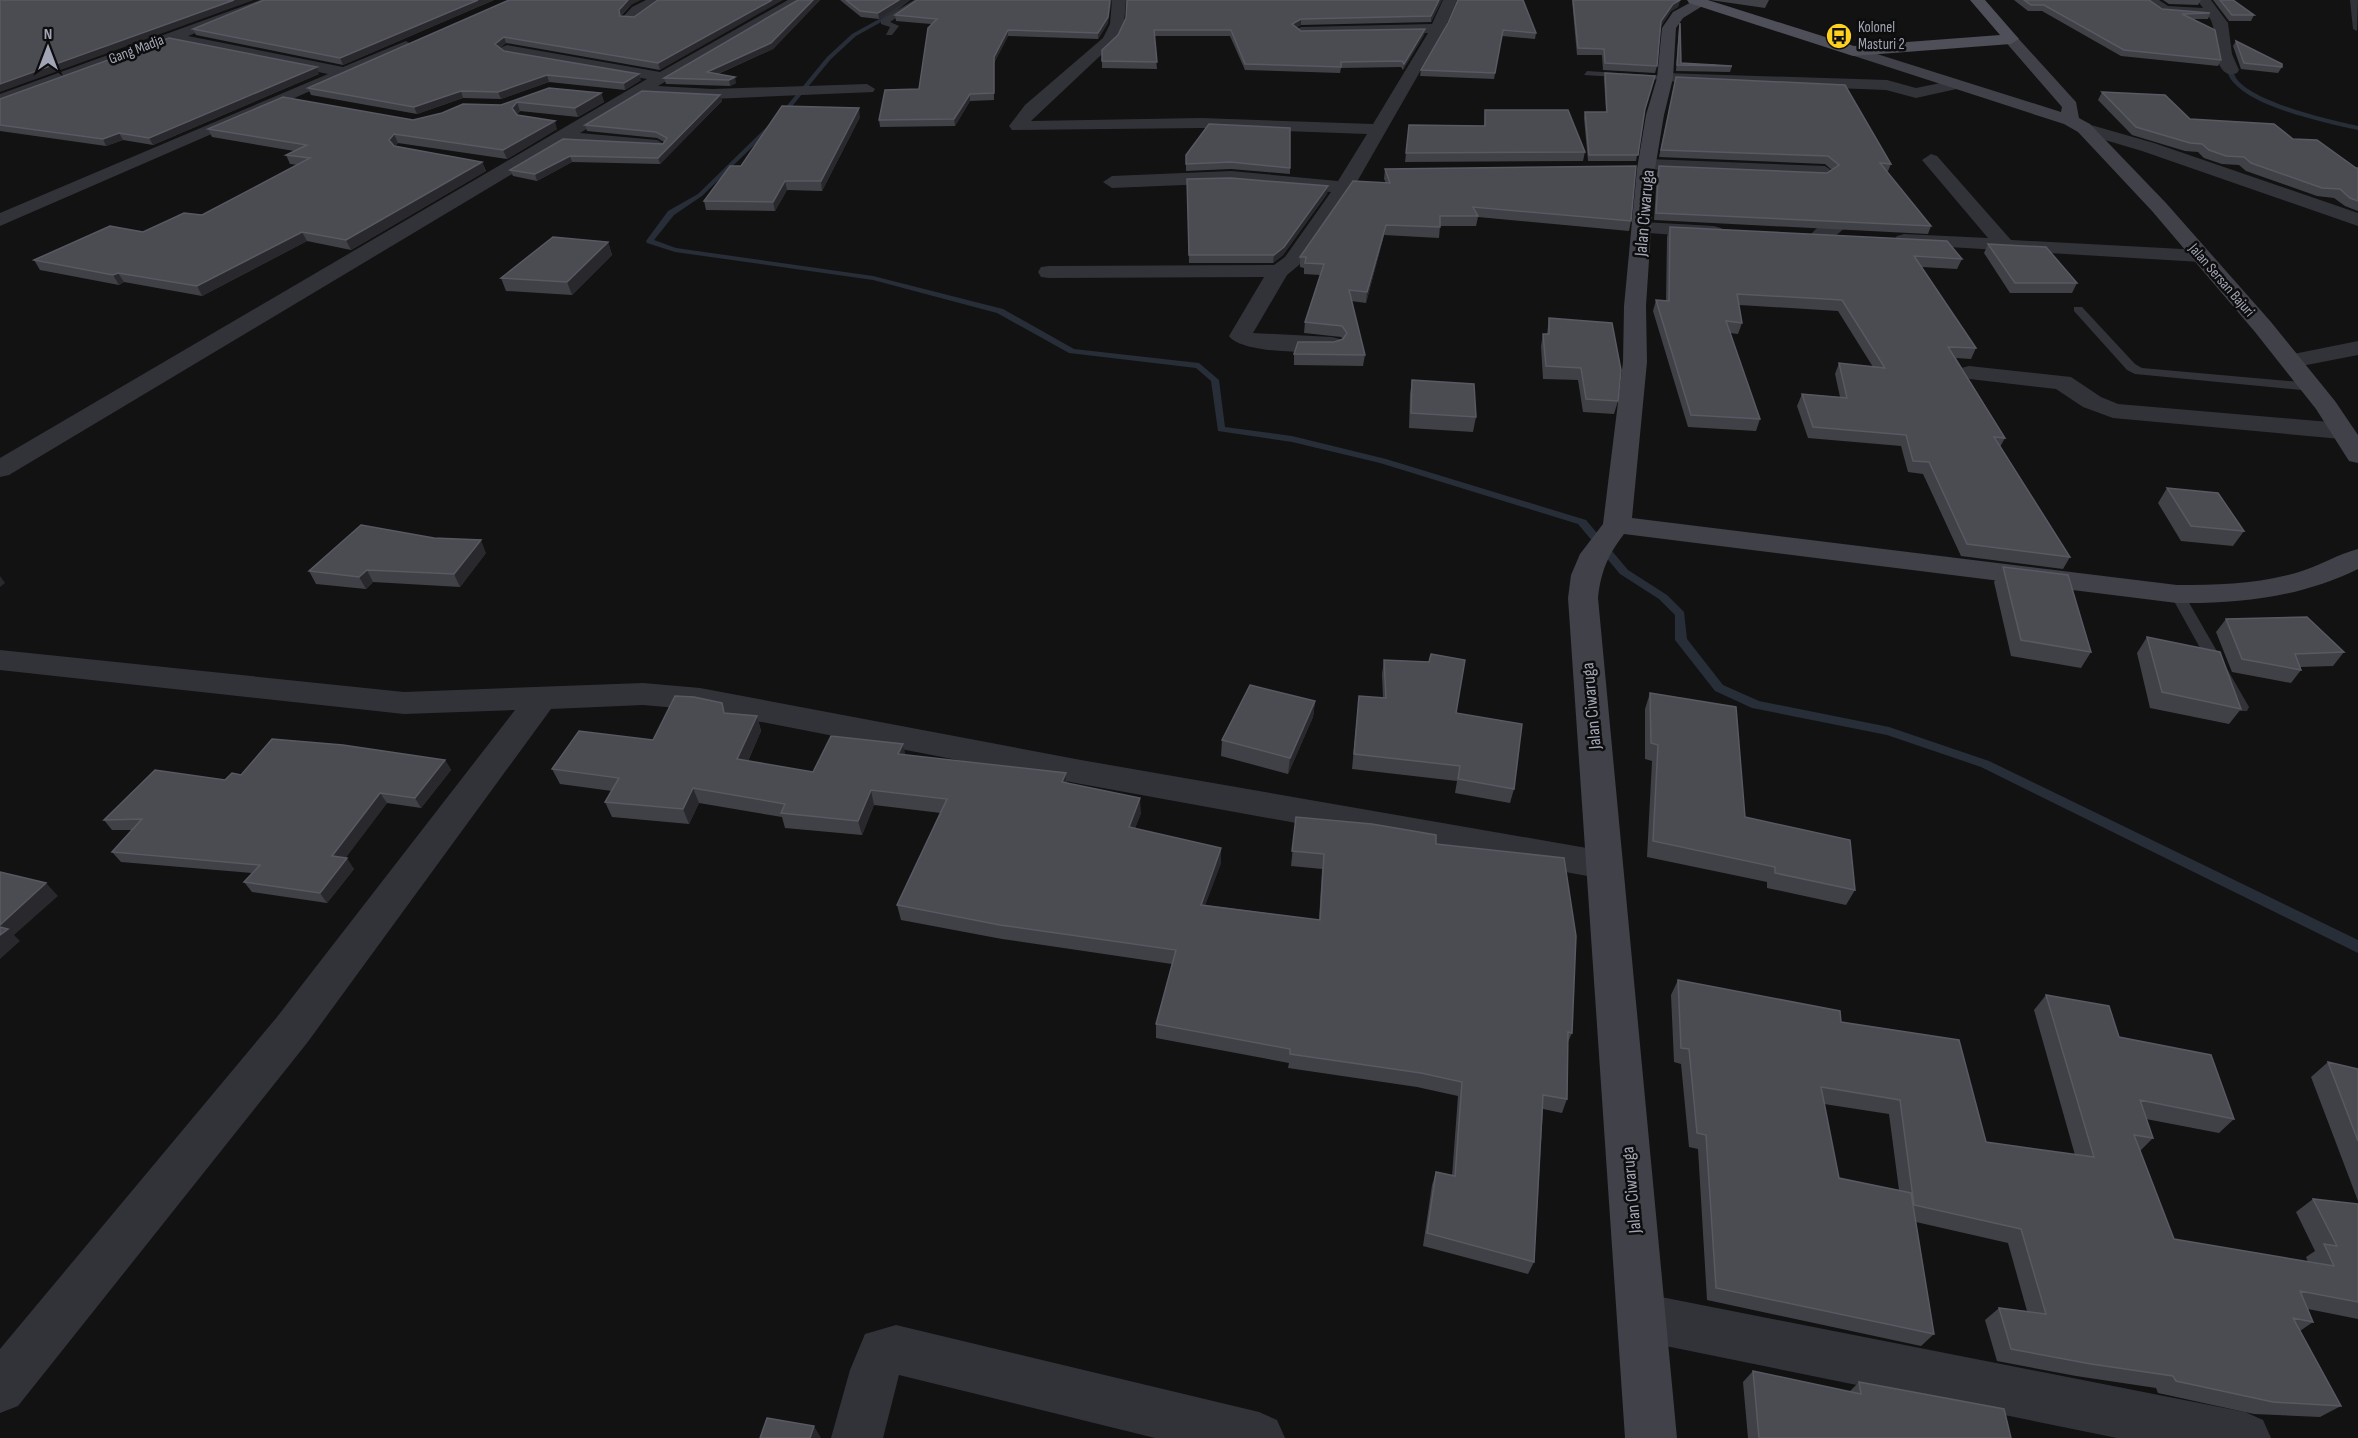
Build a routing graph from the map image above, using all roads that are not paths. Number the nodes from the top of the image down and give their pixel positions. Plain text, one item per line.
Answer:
1 (273, 0) edge
2 (657, 0) edge
3 (798, 0) edge
4 (919, 0) edge
5 (1119, 0) edge
6 (1450, 0) edge
7 (1976, 0) edge
8 (2150, 0) edge
9 (2354, 0) edge
10 (1698, 1) edge
11 (2209, 10) edge
12 (629, 18) edge
13 (1438, 28) junction
14 (2357, 29) edge
15 (1301, 31) edge
16 (889, 33) dead end
17 (166, 37) junction
18 (425, 38) edge
19 (2011, 39) junction
20 (507, 50) edge
21 (1853, 51) junction
22 (2231, 70) dead end
23 (344, 72) junction
24 (1587, 73) dead end
25 (662, 77) junction
26 (1665, 78) junction
27 (1955, 85) junction
28 (867, 89) dead end
29 (636, 93) junction
30 (602, 94) edge
31 (287, 98) junction
32 (0, 100) edge
33 (320, 104) edge
34 (548, 120) edge
35 (2077, 124) junction
36 (581, 125) junction
37 (1377, 129) junction
38 (561, 137) junction
39 (657, 145) edge
40 (1931, 160) dead end
41 (486, 164) edge
42 (510, 167) junction
43 (1623, 167) edge
44 (1647, 167) junction
45 (1377, 171) dead end
46 (1825, 172) edge
47 (1348, 179) junction
48 (1112, 182) dead end
49 (2351, 198) edge
50 (2295, 199) junction
51 (1843, 215) edge
52 (0, 220) edge
53 (2358, 220) edge
54 (1643, 228) junction
55 (1735, 233) edge
56 (1852, 238) edge
57 (1886, 239) edge
58 (2004, 244) junction
59 (2201, 256) junction
60 (1279, 271) junction
61 (1049, 272) dead end
62 (2078, 309) dead end
63 (1332, 344) edge
64 (2358, 348) edge
65 (2291, 361) junction
66 (1969, 374) dead end
67 (2312, 387) junction
68 (2341, 431) junction
69 (2358, 455) edge
70 (0, 469) edge
71 (1617, 525) junction
72 (2358, 558) edge
73 (2177, 594) junction
74 (0, 660) edge
75 (542, 697) junction
76 (2241, 707) edge
77 (1604, 865) junction
78 (1641, 1317) junction
79 (0, 1388) edge
80 (857, 1438) edge
81 (1259, 1438) edge
82 (1651, 1438) edge
83 (2245, 1438) edge

1 - 17 street, Gang Madja
2 - 12 street
3 - 25 street
4 - 16 lane
5 - 37 street
6 - 13 street
7 - 19 main road
8 - 11 street
9 - 14 lane
10 - 21 main road
10 - 26 street, Jalan Ciwaruga
11 - 22 street
13 - 15 street
13 - 37 street
17 - 23 street
17 - 32 street, Gang Madja
18 - 23 street
19 - 21 main road
19 - 35 street, Jalan Sersan Bajuri
20 - 25 street
21 - 27 street
23 - 31 street
24 - 26 lane
25 - 29 street
26 - 27 street
26 - 44 street, Jalan Ciwaruga
27 - 35 street
28 - 29 street
29 - 30 street
29 - 36 street
31 - 33 street
31 - 52 street
34 - 36 street
35 - 50 street
35 - 59 street, Jalan Sersan Bajuri
36 - 38 street
37 - 47 street
38 - 39 street
38 - 42 street
40 - 58 street
41 - 42 street
42 - 70 street
43 - 44 street
44 - 46 street
44 - 54 street, Jalan Ciwaruga
45 - 47 street
47 - 48 street
47 - 60 street
49 - 50 street
50 - 53 street
51 - 56 street
54 - 55 street
54 - 71 street, Jalan Ciwaruga
57 - 58 street
58 - 59 street
59 - 65 street, Jalan Sersan Bajuri
60 - 61 street
60 - 63 street
62 - 67 lane
64 - 65 street
65 - 67 street, Jalan Sersan Bajuri
66 - 68 street
67 - 68 street, Jalan Sersan Bajuri
68 - 69 street, Jalan Sersan Bajuri
71 - 73 street
71 - 77 street, Jalan Ciwaruga
72 - 73 street
73 - 76 lane
74 - 75 street
75 - 77 street
75 - 79 street
77 - 78 street, Jalan Ciwaruga
78 - 82 street, Jalan Ciwaruga
78 - 83 street
80 - 81 street

